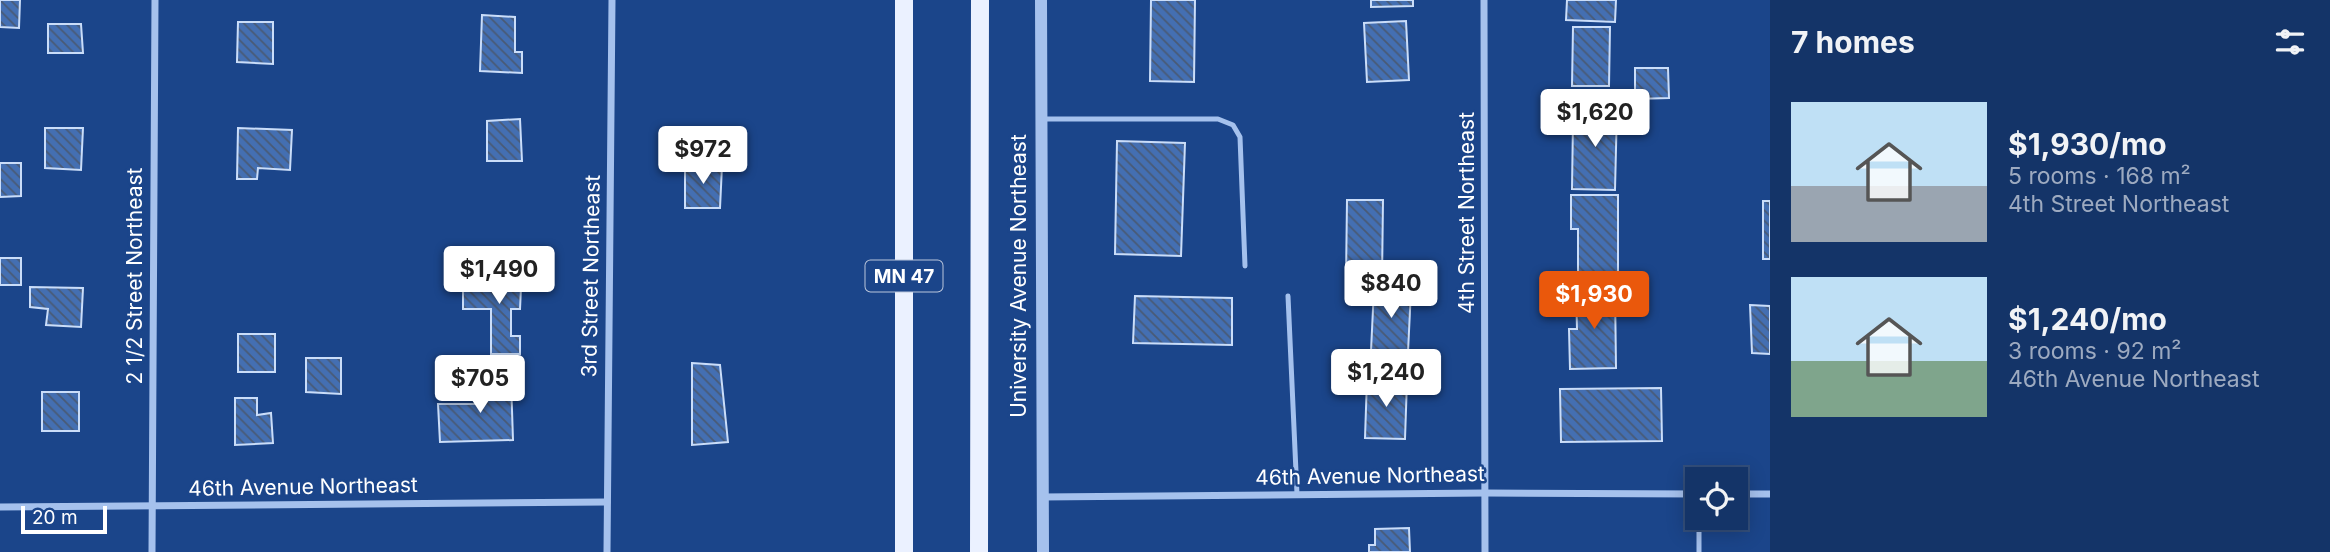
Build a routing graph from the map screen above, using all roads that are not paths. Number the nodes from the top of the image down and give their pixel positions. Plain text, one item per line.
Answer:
1 (155, 0) edge
2 (612, 0) edge
3 (904, 0) edge
4 (980, 0) edge
5 (1041, 0) edge
6 (1485, 0) edge
7 (1041, 119) junction
8 (1245, 266) dead end
9 (1288, 296) dead end
10 (1485, 493) junction
11 (1685, 494) edge
12 (1748, 494) edge
13 (1770, 494) edge
14 (1297, 495) junction
15 (1042, 497) junction
16 (607, 502) junction
17 (151, 506) junction
18 (0, 508) edge
19 (1699, 530) edge
20 (152, 552) edge
21 (607, 552) edge
22 (904, 552) edge
23 (979, 552) edge
24 (1043, 552) edge
25 (1485, 552) edge
26 (1699, 552) edge

1 - 17 street, 2 1/2 Street Northeast
2 - 16 street, 3rd Street Northeast
3 - 22 main road, MN 47
4 - 23 main road, University Avenue Northeast
5 - 7 street, University Avenue Northeast
6 - 10 street, 4th Street Northeast
7 - 8 lane
7 - 15 street, University Avenue Northeast
9 - 14 lane
10 - 11 street, 46th Avenue Northeast
10 - 14 street, 46th Avenue Northeast
10 - 25 street, 4th Street Northeast
12 - 13 street
14 - 15 street, 46th Avenue Northeast
15 - 24 street, University Avenue Northeast
16 - 17 street, 46th Avenue Northeast
16 - 21 street, 3rd Street Northeast
17 - 18 street, 46th Avenue Northeast
17 - 20 street, 2 1/2 Street Northeast
19 - 26 lane

